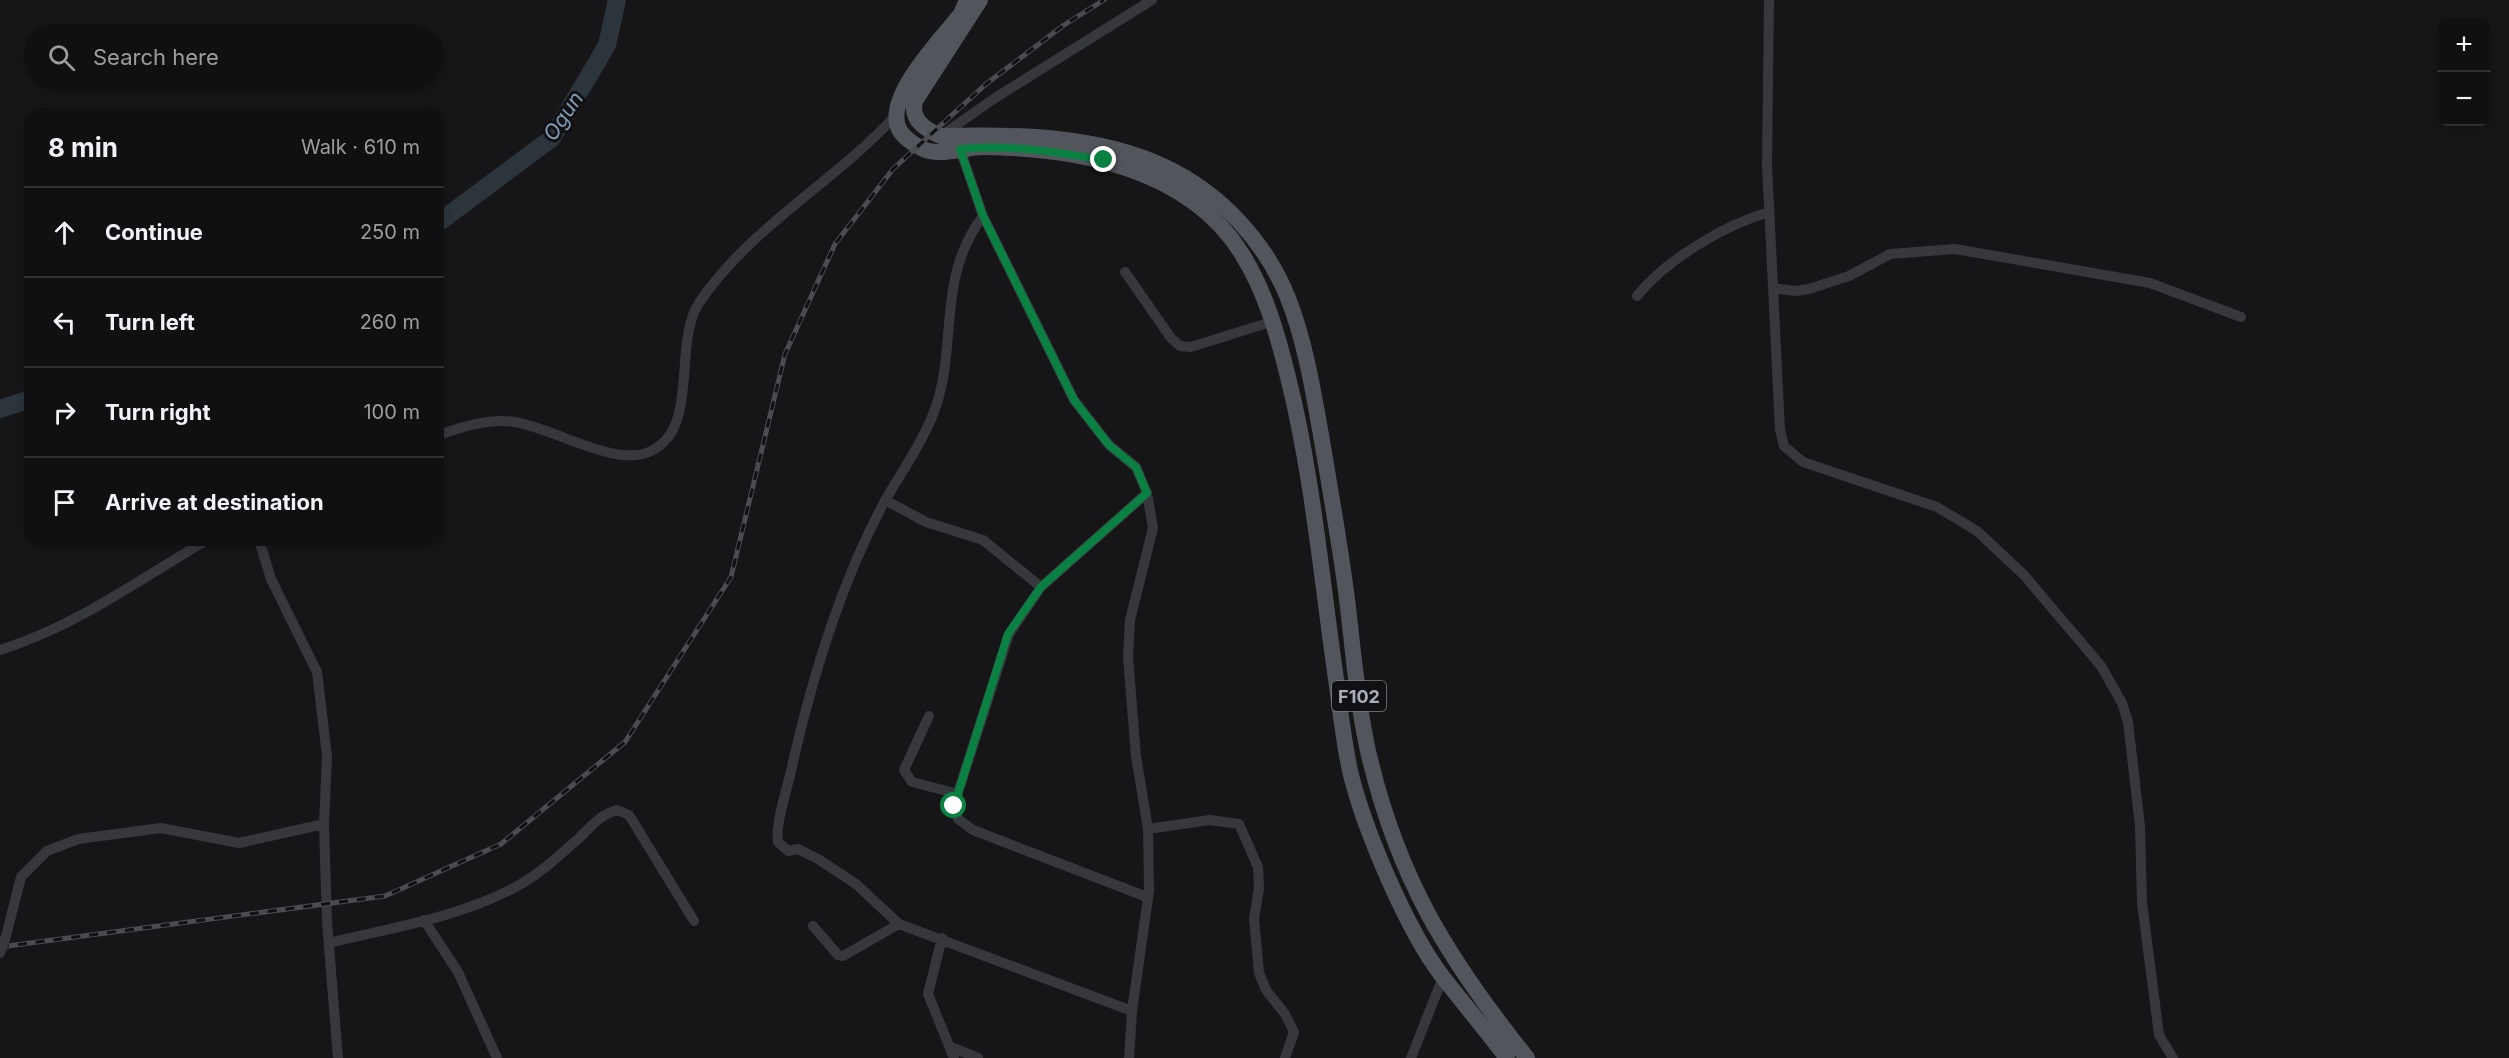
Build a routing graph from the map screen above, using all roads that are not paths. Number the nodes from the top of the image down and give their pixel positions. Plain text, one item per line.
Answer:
1 (980, 0) edge
2 (1152, 0) edge
3 (1770, 0) edge
4 (964, 7) edge
5 (896, 115) junction
6 (941, 136) junction
7 (960, 149) junction
8 (1768, 212) junction
9 (983, 216) junction
10 (1125, 272) dead end
11 (1773, 288) junction
12 (1637, 296) dead end
13 (1288, 298) junction
14 (1268, 304) junction
15 (2241, 317) dead end
16 (1274, 321) junction
17 (444, 433) edge
18 (1147, 493) junction
19 (885, 500) junction
20 (197, 546) edge
21 (261, 546) edge
22 (1041, 587) junction
23 (0, 650) edge
24 (929, 716) dead end
25 (958, 794) junction
26 (324, 824) junction
27 (1148, 829) junction
28 (1147, 897) junction
29 (424, 920) junction
30 (694, 921) dead end
31 (899, 924) junction
32 (813, 926) dead end
33 (942, 938) junction
34 (329, 943) junction
35 (0, 954) edge
36 (1443, 976) junction
37 (1132, 1011) junction
38 (952, 1052) edge
39 (338, 1058) edge
40 (497, 1058) edge
41 (978, 1058) edge
42 (1129, 1058) edge
43 (1285, 1058) edge
44 (1412, 1058) edge
45 (1507, 1058) edge
46 (1527, 1058) edge
47 (2173, 1058) edge

1 - 6 main road
2 - 6 street
3 - 8 street
4 - 5 main road
5 - 7 main road, F102
5 - 17 street
6 - 13 main road, F102
7 - 9 street
7 - 14 main road, F102
8 - 11 street
8 - 12 street
9 - 18 street
9 - 19 street
10 - 16 street
11 - 15 street
11 - 47 street
13 - 14 main road
13 - 46 main road, F102
14 - 16 main road, F102
16 - 36 main road, F102
18 - 22 street
18 - 27 street
19 - 22 street
19 - 31 street
20 - 23 street
21 - 26 street
22 - 25 street
24 - 25 street
25 - 28 street
26 - 34 street
26 - 35 street, bridge
27 - 28 street
27 - 43 street
28 - 37 street
29 - 30 street
29 - 34 street
29 - 40 street
31 - 32 street
31 - 33 street
33 - 37 street
33 - 38 street
34 - 39 street
36 - 44 street
36 - 45 main road, F102
37 - 42 street
38 - 41 street

